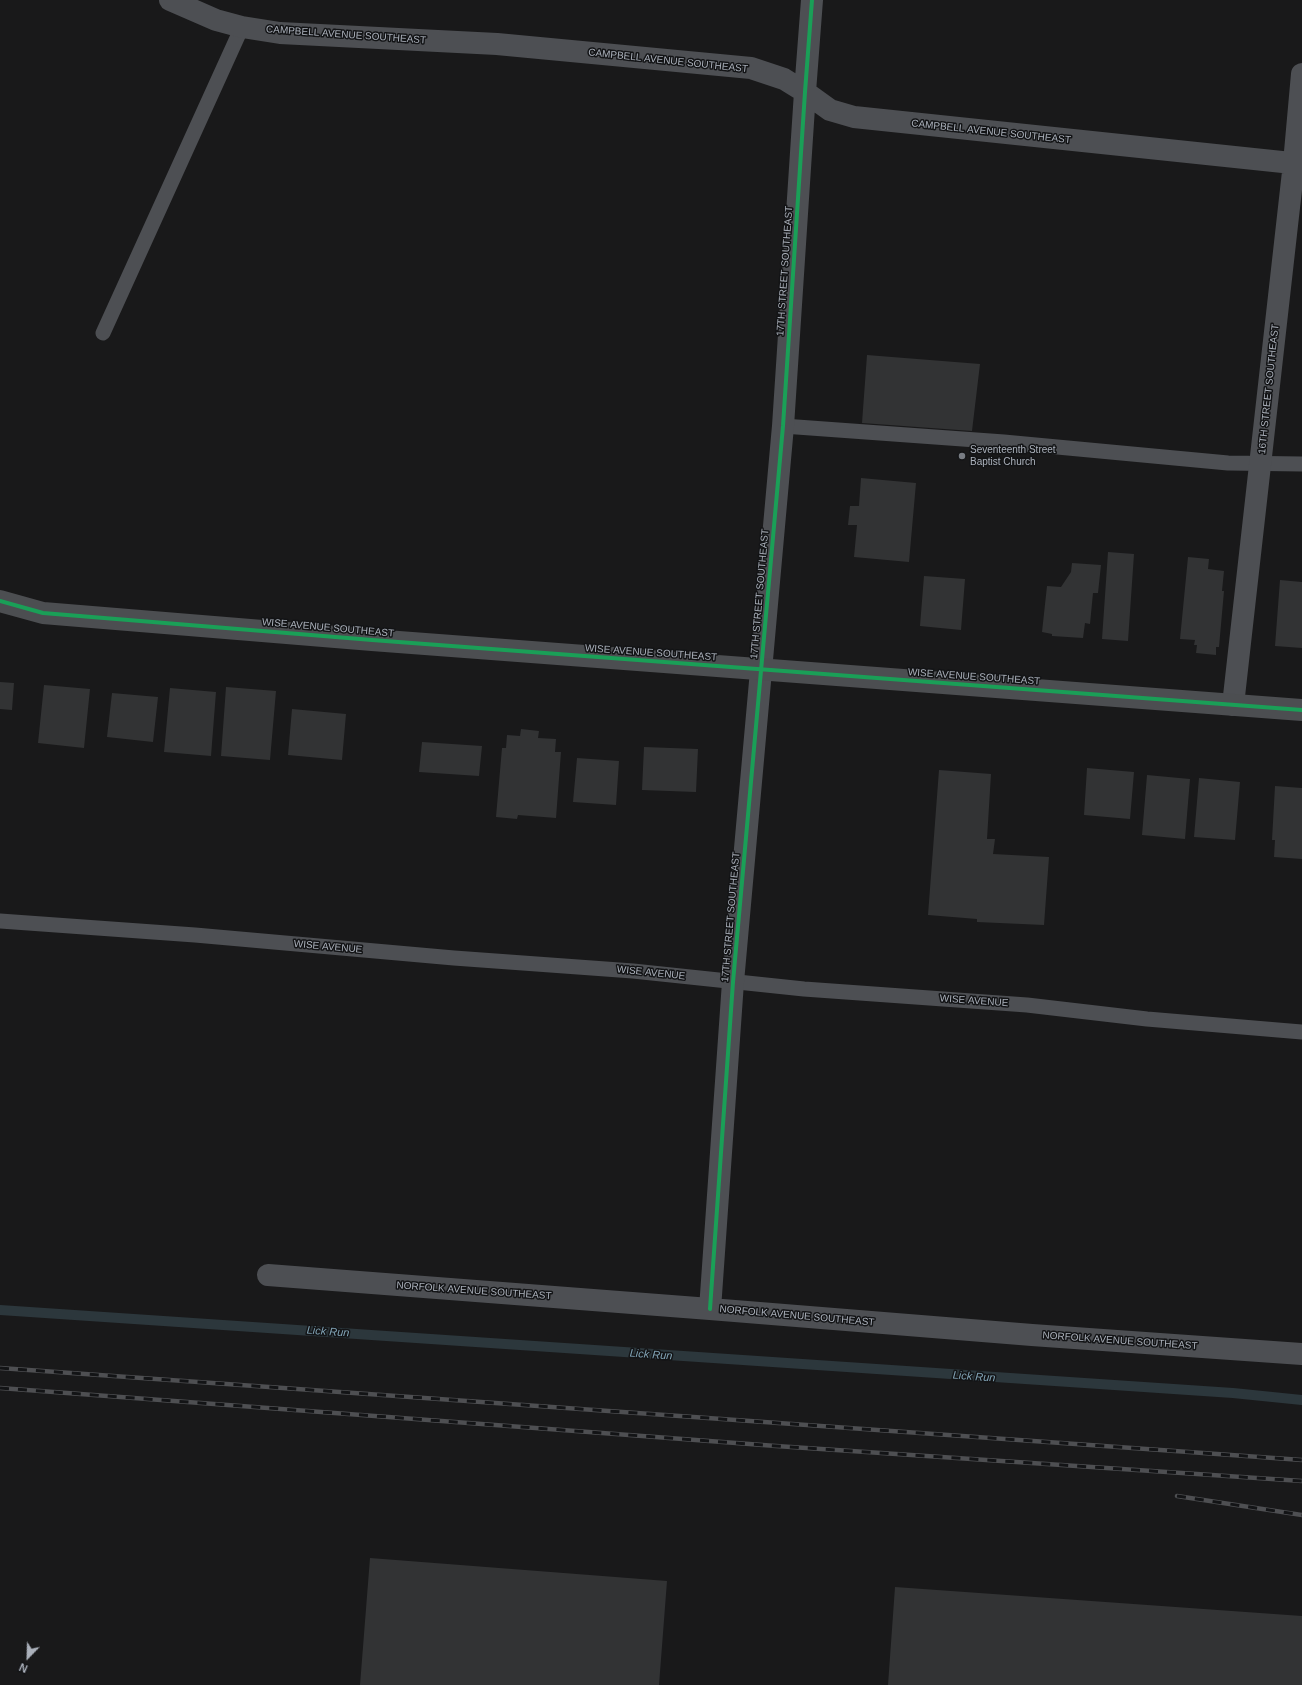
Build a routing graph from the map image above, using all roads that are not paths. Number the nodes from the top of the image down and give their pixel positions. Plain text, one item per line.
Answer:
1 (170, 0) edge
2 (812, 0) edge
3 (242, 27) junction
4 (1302, 74) edge
5 (805, 92) junction
6 (1298, 163) edge
7 (103, 332) dead end
8 (783, 426) junction
9 (1260, 463) junction
10 (1302, 464) edge
11 (0, 601) edge
12 (761, 670) junction
13 (1233, 705) junction
14 (1302, 710) edge
15 (0, 921) edge
16 (733, 982) junction
17 (1302, 1032) edge
18 (268, 1275) dead end
19 (710, 1309) junction
20 (1302, 1354) edge

1 - 3 street, CAMPBELL AVENUE SOUTHEAST
2 - 5 street, 17TH STREET SOUTHEAST
3 - 5 street, CAMPBELL AVENUE SOUTHEAST
3 - 7 lane
4 - 6 street, 16TH STREET SOUTHEAST
5 - 6 street, CAMPBELL AVENUE SOUTHEAST
5 - 8 street, 17TH STREET SOUTHEAST
6 - 9 street, 16TH STREET SOUTHEAST
8 - 9 lane
8 - 12 street, 17TH STREET SOUTHEAST
9 - 10 lane
9 - 13 street, 16TH STREET SOUTHEAST
11 - 12 street, WISE AVENUE SOUTHEAST
12 - 13 street, WISE AVENUE SOUTHEAST
12 - 16 street, 17TH STREET SOUTHEAST
13 - 14 street, WISE AVENUE SOUTHEAST
15 - 16 lane, WISE AVENUE
16 - 17 lane, WISE AVENUE
16 - 19 street, 17TH STREET SOUTHEAST
18 - 19 street, NORFOLK AVENUE SOUTHEAST
19 - 20 street, NORFOLK AVENUE SOUTHEAST

